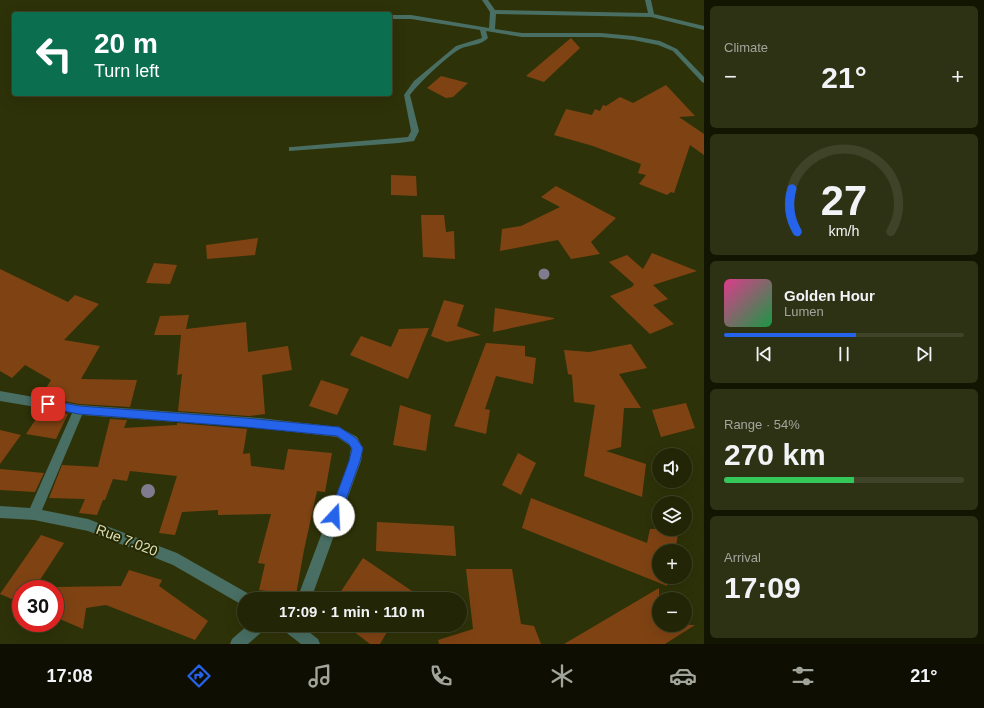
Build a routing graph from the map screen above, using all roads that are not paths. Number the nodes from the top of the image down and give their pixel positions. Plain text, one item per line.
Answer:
1 (485, 0) edge
2 (648, 0) edge
3 (493, 12) junction
4 (651, 15) junction
5 (392, 17) edge
6 (704, 28) edge
7 (483, 29) junction
8 (491, 30) junction
9 (704, 81) edge
10 (292, 149) dead end
11 (0, 396) edge
12 (79, 410) junction
13 (0, 512) edge
14 (34, 514) junction
15 (307, 592) edge
16 (237, 595) edge
17 (251, 632) edge
18 (299, 632) edge
19 (237, 644) edge
20 (313, 644) edge

1 - 3 street
2 - 4 street
3 - 4 street
3 - 8 street
4 - 6 street
5 - 7 street
7 - 8 street
7 - 10 street
8 - 9 street
11 - 12 street
12 - 14 street
12 - 15 street
13 - 14 street, Rue 7.020
14 - 16 street, Rue 7.020
17 - 19 street
18 - 20 street

